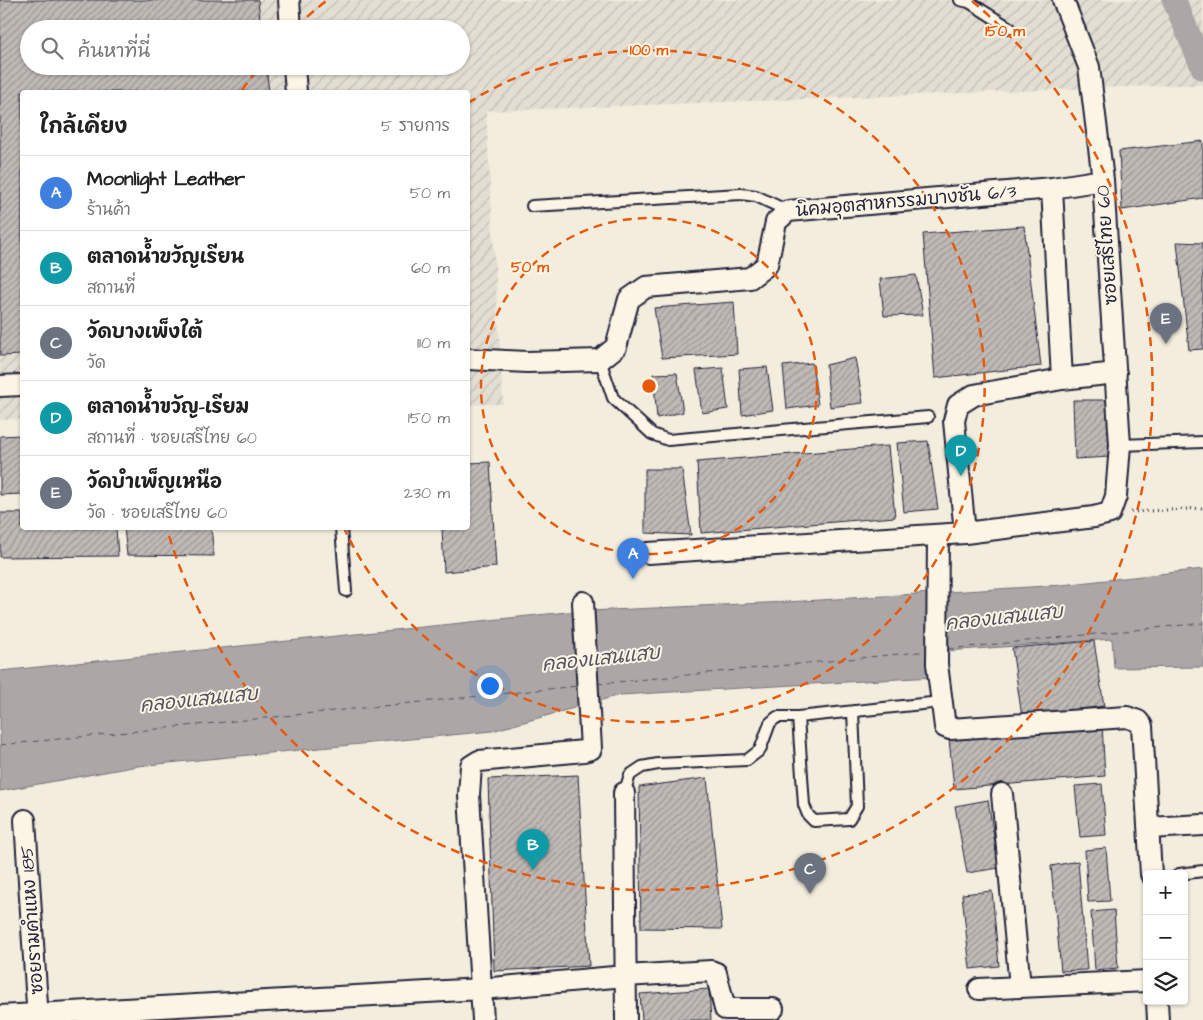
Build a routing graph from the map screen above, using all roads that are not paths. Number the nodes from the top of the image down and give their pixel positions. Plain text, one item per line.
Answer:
1 (289, 0) edge
2 (960, 0) edge
3 (1063, 0) edge
4 (290, 20) edge
5 (1010, 28) dead end
6 (295, 75) edge
7 (296, 90) edge
8 (1103, 180) junction
9 (1052, 188) junction
10 (532, 206) dead end
11 (788, 211) junction
12 (470, 359) edge
13 (600, 360) junction
14 (1116, 373) junction
15 (1062, 379) junction
16 (20, 385) edge
17 (0, 386) edge
18 (928, 417) dead end
19 (1203, 442) edge
20 (1120, 445) junction
21 (341, 530) edge
22 (965, 533) junction
23 (938, 535) junction
24 (648, 553) dead end
25 (346, 591) dead end
26 (583, 604) dead end
27 (941, 702) junction
28 (853, 712) junction
29 (798, 717) junction
30 (624, 792) joint
31 (1002, 794) dead end
32 (25, 820) dead end
33 (1203, 825) edge
34 (1149, 828) junction
35 (1151, 870) edge
36 (1203, 871) edge
37 (1188, 873) edge
38 (625, 976) junction
39 (1143, 981) edge
40 (1020, 987) junction
41 (481, 989) junction
42 (979, 989) dead end
43 (1157, 1005) edge
44 (773, 1009) dead end
45 (0, 1016) edge
46 (38, 1017) edge
47 (483, 1020) edge
48 (626, 1020) edge
49 (1158, 1020) edge

1 - 4 street
2 - 5 lane
3 - 8 street, ซอยเสรีไทย 60
6 - 7 street
8 - 9 street, นิคมอุตสาหกรรมบางชัน 6/3
8 - 14 street, ซอยเสรีไทย 60
9 - 11 street, นิคมอุตสาหกรรมบางชัน 6/3
9 - 15 street
10 - 11 lane
11 - 13 street, นิคมอุตสาหกรรมบางชัน 6/3
12 - 13 street
13 - 18 lane
14 - 15 street
14 - 20 street, ซอยเสรีไทย 60
15 - 22 street
16 - 17 street
19 - 20 lane
20 - 22 street, ซอยเสรีไทย 60
21 - 25 lane
22 - 23 street
23 - 24 street
23 - 27 street
26 - 41 street
27 - 28 lane
27 - 34 street
28 - 29 lane
28 - 29 lane
29 - 30 lane
30 - 38 street
31 - 40 street
32 - 46 street, ซอยรามคำแหง 185
33 - 34 street
34 - 35 street
36 - 37 lane
38 - 41 street
38 - 44 street
38 - 48 street
39 - 40 street
40 - 42 street
41 - 46 street
41 - 47 street
43 - 49 street
45 - 46 street

